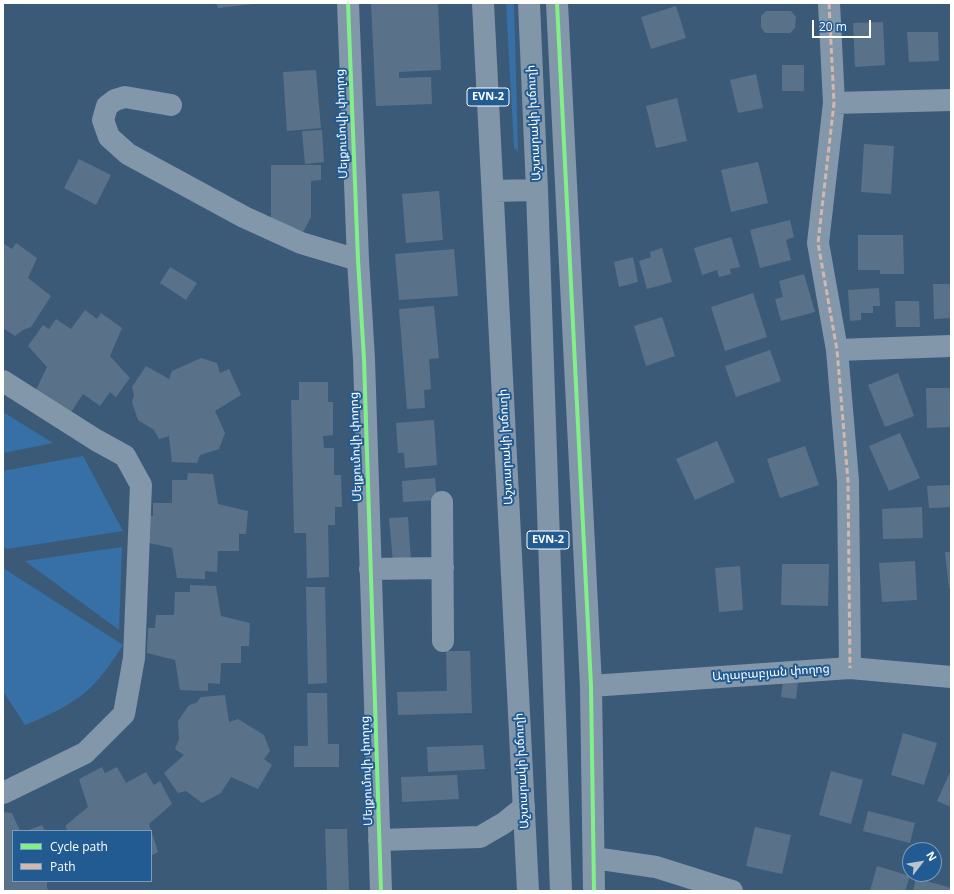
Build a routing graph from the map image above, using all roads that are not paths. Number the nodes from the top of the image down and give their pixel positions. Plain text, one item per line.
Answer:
1 (348, 3) edge
2 (483, 3) edge
3 (528, 3) edge
4 (557, 3) edge
5 (829, 3) edge
6 (951, 100) edge
7 (834, 103) junction
8 (171, 105) dead end
9 (537, 190) junction
10 (493, 191) junction
11 (358, 260) junction
12 (951, 346) edge
13 (837, 350) junction
14 (3, 380) edge
15 (442, 502) dead end
16 (443, 568) junction
17 (370, 569) junction
18 (443, 640) dead end
19 (850, 668) junction
20 (951, 677) edge
21 (590, 686) junction
22 (3, 793) edge
23 (524, 807) junction
24 (379, 840) junction
25 (594, 858) junction
26 (381, 891) edge
27 (528, 891) edge
28 (561, 891) edge
29 (594, 891) edge
30 (732, 891) edge

1 - 11 street, Մելքումովի փողոց
2 - 10 main road, Աշտարակի խճուղի / EVN-2
3 - 9 main road, Աշտարակի խճուղի / EVN-2
4 - 21 street
5 - 7 street
6 - 7 street
7 - 13 street
8 - 11 street
9 - 10 main road
9 - 28 main road, Աշտարակի խճուղի / EVN-2
10 - 23 main road, Աշտարակի խճուղի / EVN-2
11 - 17 street, Մելքումովի փողոց
12 - 13 street
13 - 19 street
14 - 22 street
15 - 16 street
16 - 17 street
16 - 18 street
17 - 24 street, Մելքումովի փողոց
19 - 20 street, Աղաբաբյան փողոց
19 - 21 street, Աղաբաբյան փողոց
21 - 25 street
23 - 24 street
23 - 27 main road, Աշտարակի խճուղի / EVN-2
24 - 26 street, Մելքումովի փողոց
25 - 29 street
25 - 30 street

